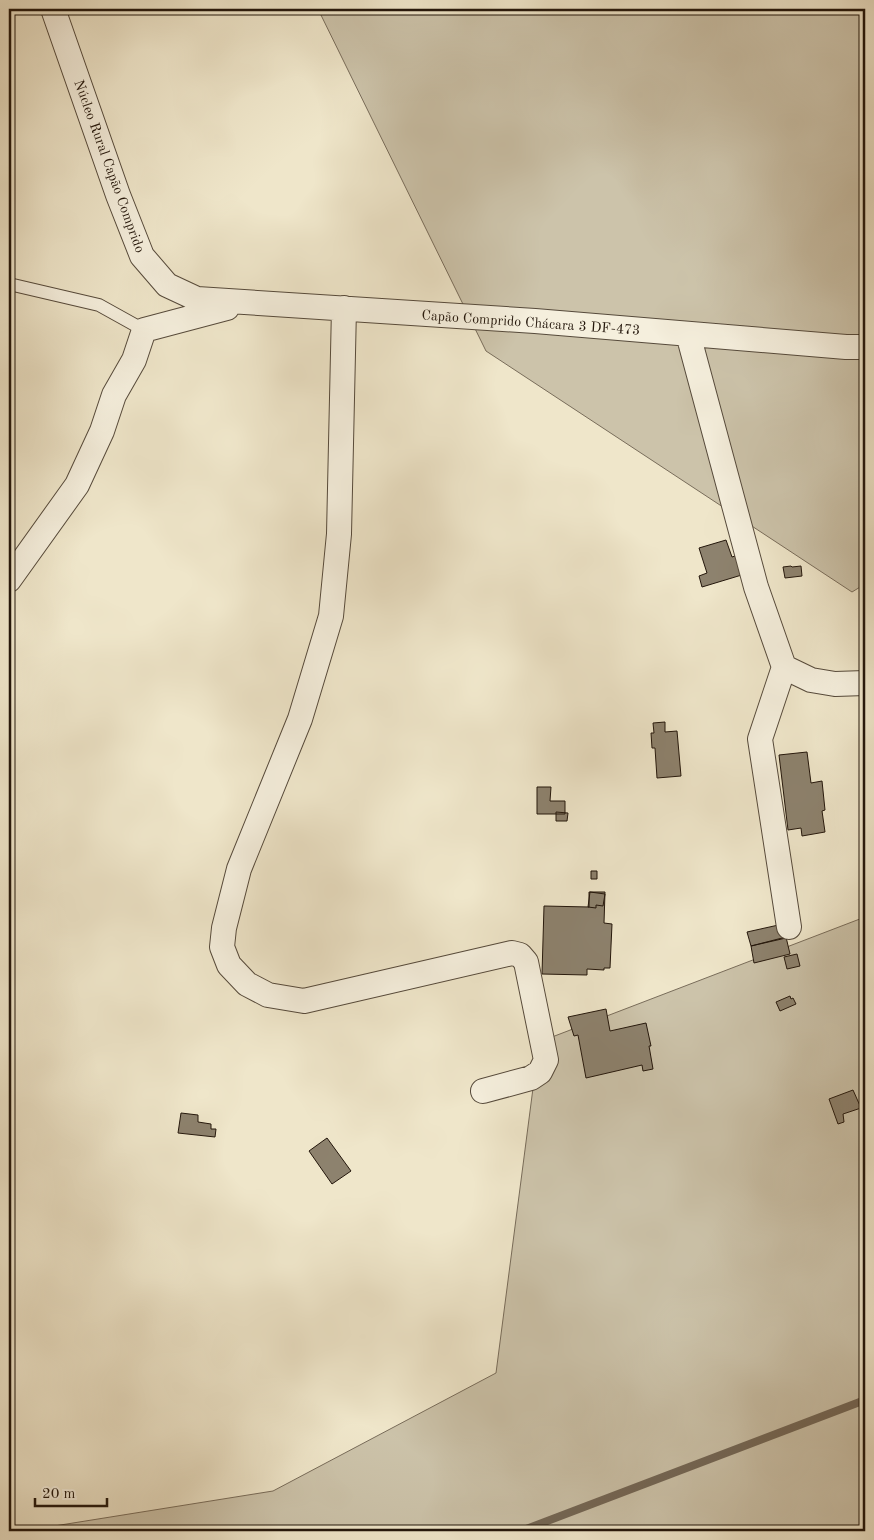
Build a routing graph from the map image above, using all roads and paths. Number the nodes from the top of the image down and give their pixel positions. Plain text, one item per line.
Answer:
1 (53, 9) edge
2 (9, 284) edge
3 (197, 299) joint
4 (248, 302) junction
5 (344, 308) junction
6 (144, 330) junction
7 (688, 334) junction
8 (865, 347) edge
9 (9, 580) edge
10 (784, 667) junction
11 (865, 683) edge
12 (790, 927) dead end
13 (483, 1091) dead end

1 - 3 street, Núcleo Rural Capão Comprido
2 - 6 lane
3 - 4 street, Capão Comprido Chácara 3 DF-473
4 - 5 street, Capão Comprido Chácara 3 DF-473
4 - 6 street
5 - 7 street, Capão Comprido Chácara 3 DF-473
5 - 13 street
6 - 9 street
7 - 8 street, Capão Comprido Chácara 3 DF-473
7 - 10 street
10 - 11 street
10 - 12 street

